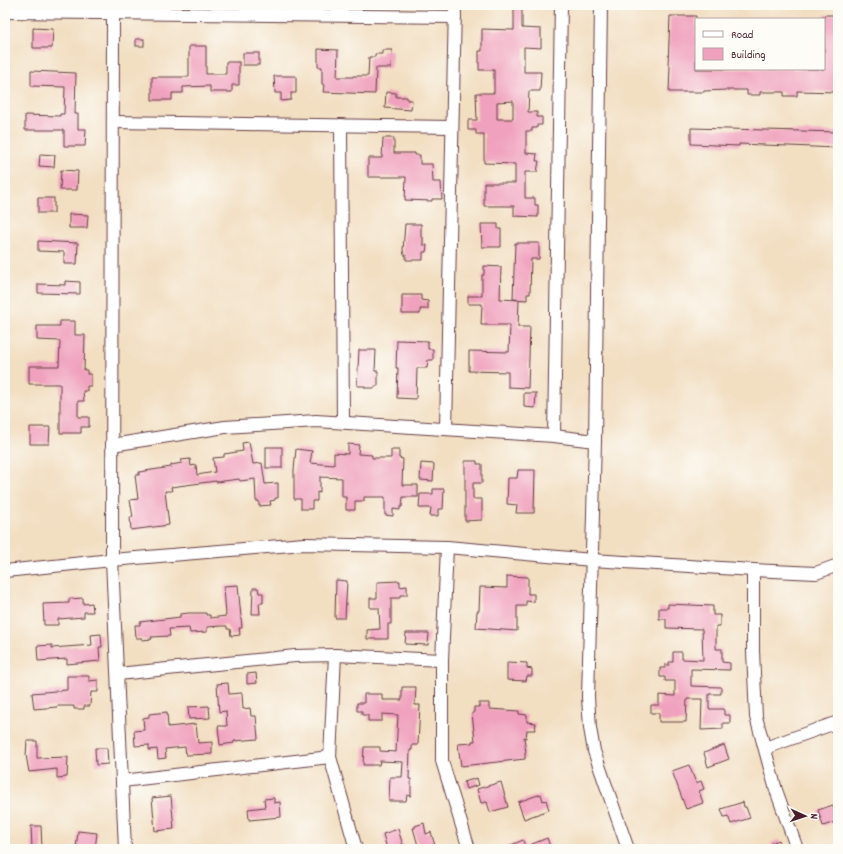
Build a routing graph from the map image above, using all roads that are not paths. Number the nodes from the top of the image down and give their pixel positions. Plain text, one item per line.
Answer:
1 (560, 5) edge
2 (601, 5) edge
3 (455, 11) edge
4 (5, 12) edge
5 (113, 13) junction
6 (113, 122) junction
7 (341, 125) junction
8 (452, 127) junction
9 (343, 422) junction
10 (446, 428) junction
11 (554, 436) junction
12 (595, 441) junction
13 (112, 445) junction
14 (446, 547) junction
15 (112, 560) junction
16 (592, 560) junction
17 (838, 565) edge
18 (753, 570) junction
19 (5, 571) edge
20 (335, 655) junction
21 (442, 660) junction
22 (118, 674) junction
23 (838, 722) edge
24 (765, 748) junction
25 (330, 757) junction
26 (122, 781) junction
27 (125, 849) edge
28 (356, 849) edge
29 (469, 849) edge
30 (628, 849) edge
31 (797, 849) edge

1 - 11 street
2 - 12 street
3 - 5 street
3 - 8 street
4 - 5 street
5 - 6 street
6 - 7 street
6 - 13 street
7 - 8 street
7 - 9 street
8 - 10 street
9 - 10 street
9 - 13 street
10 - 11 street
11 - 12 street
12 - 16 street
13 - 15 street
14 - 15 street
14 - 16 street
14 - 21 street
15 - 19 street
15 - 22 street
16 - 18 street
16 - 30 street
17 - 18 street
18 - 24 street
20 - 21 street
20 - 22 street
20 - 25 street
21 - 29 street
22 - 26 street
23 - 24 street
24 - 31 street
25 - 26 street
25 - 28 street
26 - 27 street

